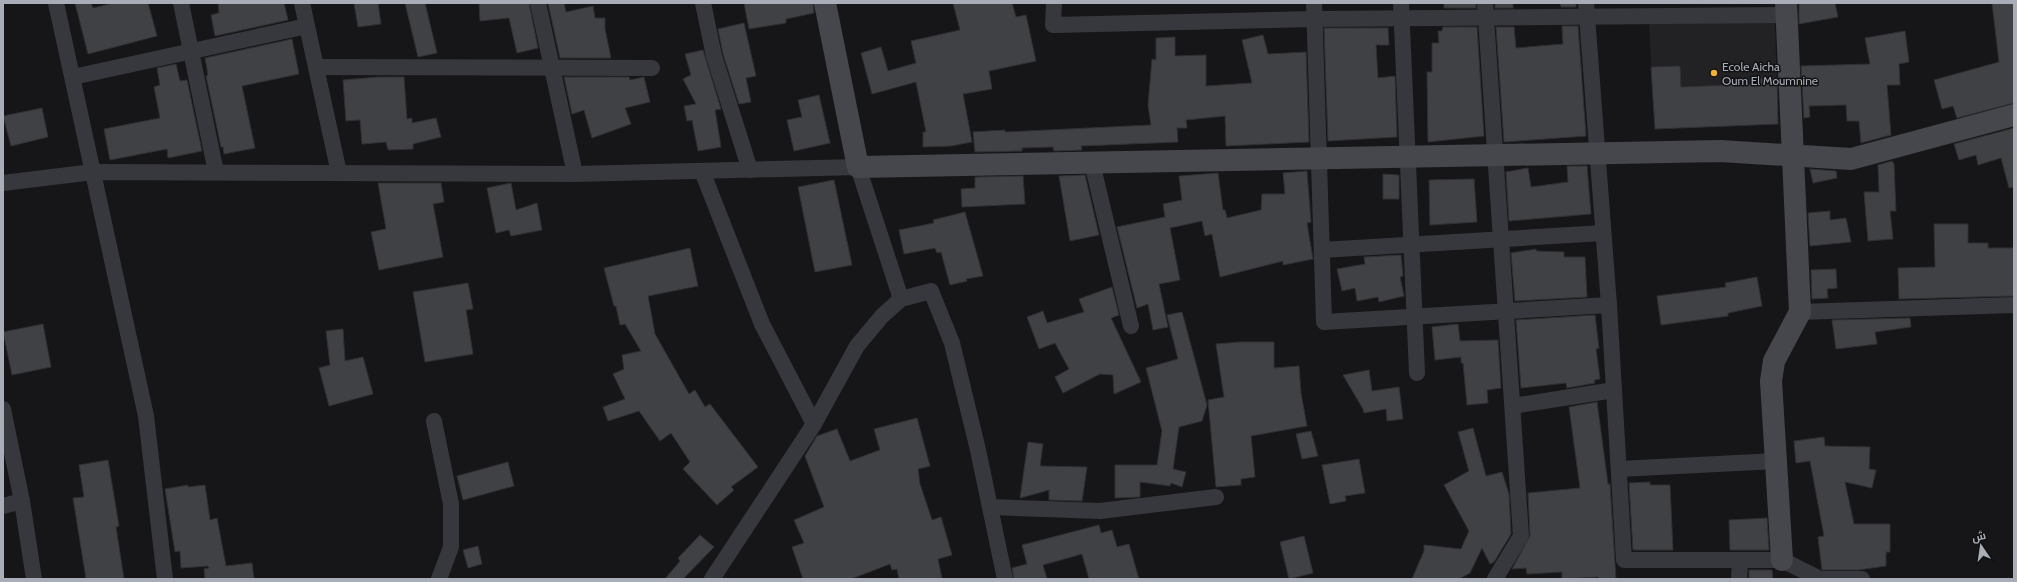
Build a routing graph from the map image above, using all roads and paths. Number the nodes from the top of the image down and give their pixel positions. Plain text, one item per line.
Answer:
1 (56, 3) edge
2 (181, 3) edge
3 (302, 3) edge
4 (538, 3) edge
5 (703, 3) edge
6 (825, 3) edge
7 (1054, 3) edge
8 (1314, 3) edge
9 (1786, 9) edge
10 (1485, 10) edge
11 (1587, 10) edge
12 (1402, 11) edge
13 (1315, 20) junction
14 (307, 26) junction
15 (190, 50) junction
16 (552, 66) junction
17 (316, 67) junction
18 (652, 68) dead end
19 (73, 77) junction
20 (2014, 115) edge
21 (1598, 153) junction
22 (1495, 155) junction
23 (1792, 156) junction
24 (1408, 157) junction
25 (1319, 159) junction
26 (1092, 163) junction
27 (858, 167) junction
28 (750, 170) junction
29 (702, 171) junction
30 (93, 172) junction
31 (216, 172) junction
32 (339, 173) junction
33 (576, 174) junction
34 (3, 183) edge
35 (1604, 233) junction
36 (1501, 239) junction
37 (1411, 244) junction
38 (1322, 250) junction
39 (901, 299) junction
40 (1609, 304) junction
41 (2014, 305) edge
42 (1506, 311) junction
43 (1800, 312) junction
44 (1414, 316) junction
45 (1131, 326) dead end
46 (1417, 373) dead end
47 (1614, 390) junction
48 (1512, 406) junction
49 (3, 409) edge
50 (434, 422) dead end
51 (814, 424) junction
52 (1776, 461) junction
53 (1619, 469) junction
54 (1216, 497) dead end
55 (22, 501) junction
56 (3, 506) edge
57 (990, 507) junction
58 (1740, 560) junction
59 (1782, 560) junction
60 (34, 579) edge
61 (165, 579) edge
62 (439, 579) edge
63 (712, 579) edge
64 (1005, 579) edge
65 (1495, 579) edge
66 (1739, 579) edge
67 (1862, 579) edge

1 - 19 street
2 - 15 street
3 - 14 street
4 - 16 street
5 - 28 street
6 - 27 street
7 - 13 street
8 - 13 street
9 - 11 street
9 - 23 street
10 - 11 street
10 - 12 street
10 - 22 street
11 - 21 street
12 - 13 street
12 - 24 street
13 - 25 street
14 - 15 street
14 - 17 street
15 - 19 street
15 - 31 street
16 - 17 street
16 - 18 street
16 - 33 street
17 - 32 street
19 - 30 street
20 - 23 street
21 - 22 street
21 - 23 street
21 - 35 street
22 - 24 street
22 - 36 street
23 - 43 street
24 - 25 street
24 - 37 street
25 - 26 street
25 - 38 street
26 - 27 street
26 - 45 street
27 - 28 street
27 - 39 street
28 - 29 street
29 - 33 street
29 - 51 street
30 - 31 street
30 - 34 street
30 - 61 street
31 - 32 street
32 - 33 street
35 - 36 street
35 - 40 street
36 - 37 street
36 - 42 street
37 - 38 street
37 - 44 street
38 - 44 street
39 - 51 street
39 - 57 street
40 - 42 street
40 - 47 street
41 - 43 street
42 - 44 street
42 - 48 street
43 - 52 street
44 - 46 street
47 - 48 street
47 - 53 street
48 - 65 street
49 - 55 street
50 - 62 street
51 - 63 street
52 - 53 street
52 - 59 street
53 - 58 street
54 - 57 street
55 - 56 street
55 - 60 street
57 - 64 street
58 - 59 street
58 - 66 street
59 - 67 street

